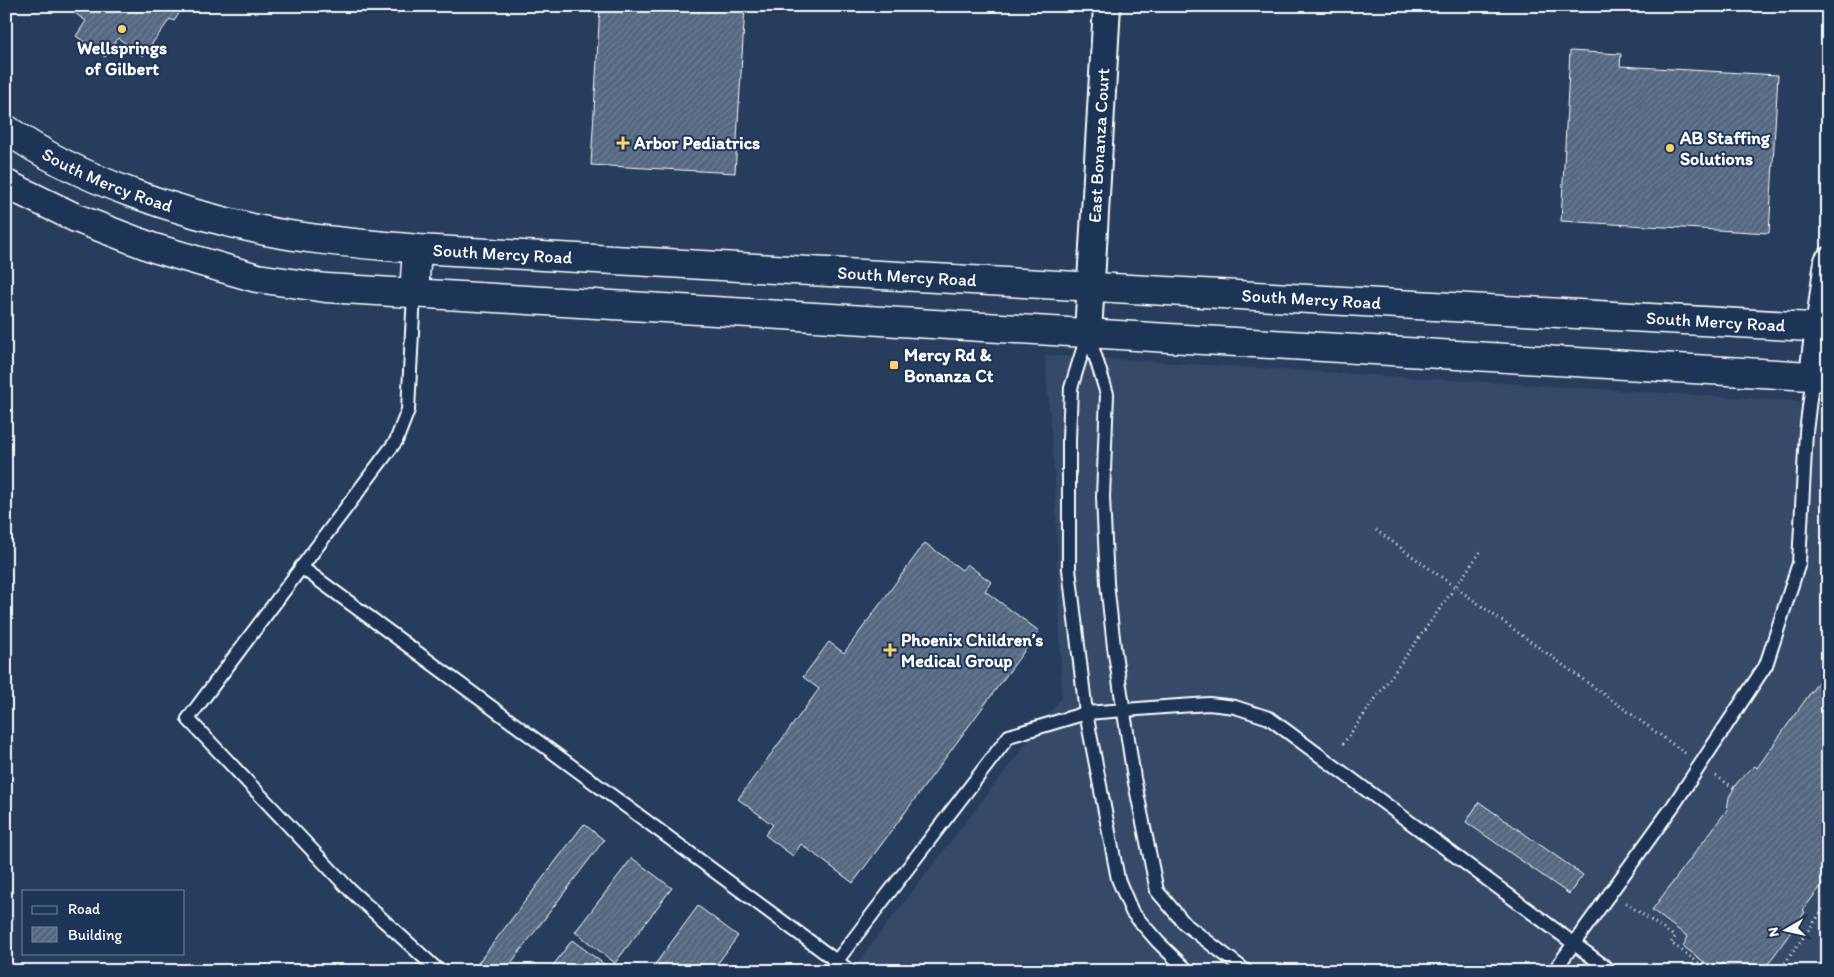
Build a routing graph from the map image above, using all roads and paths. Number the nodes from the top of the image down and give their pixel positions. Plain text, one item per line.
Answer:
1 (1107, 6) edge
2 (6, 130) edge
3 (6, 184) edge
4 (417, 249) junction
5 (1828, 261) edge
6 (1091, 286) junction
7 (414, 294) junction
8 (1824, 327) edge
9 (1088, 333) junction
10 (1820, 376) edge
11 (1376, 530) dead end
12 (1481, 551) dead end
13 (301, 567) junction
14 (1455, 587) junction
15 (1123, 710) junction
16 (1086, 713) junction
17 (1342, 744) dead end
18 (1701, 764) junction
19 (1734, 788) dead end
20 (1611, 893) junction
21 (1828, 903) edge
22 (1575, 944) junction
23 (836, 960) junction
24 (438, 971) edge
25 (829, 971) edge
26 (850, 971) edge
27 (1188, 971) edge
28 (1246, 971) edge
29 (1554, 971) edge
30 (1612, 971) edge
31 (1710, 971) edge
32 (1779, 971) edge

1 - 6 street, East Bonanza Court
2 - 4 main road, South Mercy Road
3 - 7 main road
4 - 6 main road, South Mercy Road
4 - 7 main road
5 - 8 street
6 - 8 main road, South Mercy Road
6 - 9 street, East Bonanza Court
7 - 9 main road
7 - 13 lane
8 - 10 street
9 - 10 main road
9 - 15 lane
9 - 16 lane
10 - 18 lane
11 - 14 path
12 - 14 path
13 - 23 lane
13 - 24 lane
14 - 17 path
14 - 18 path
15 - 16 lane
15 - 22 lane
15 - 28 lane
16 - 23 lane
16 - 27 lane
18 - 19 path
18 - 20 lane
20 - 22 lane
20 - 31 path
21 - 32 path
22 - 29 lane
22 - 30 lane
23 - 25 lane
23 - 26 lane

